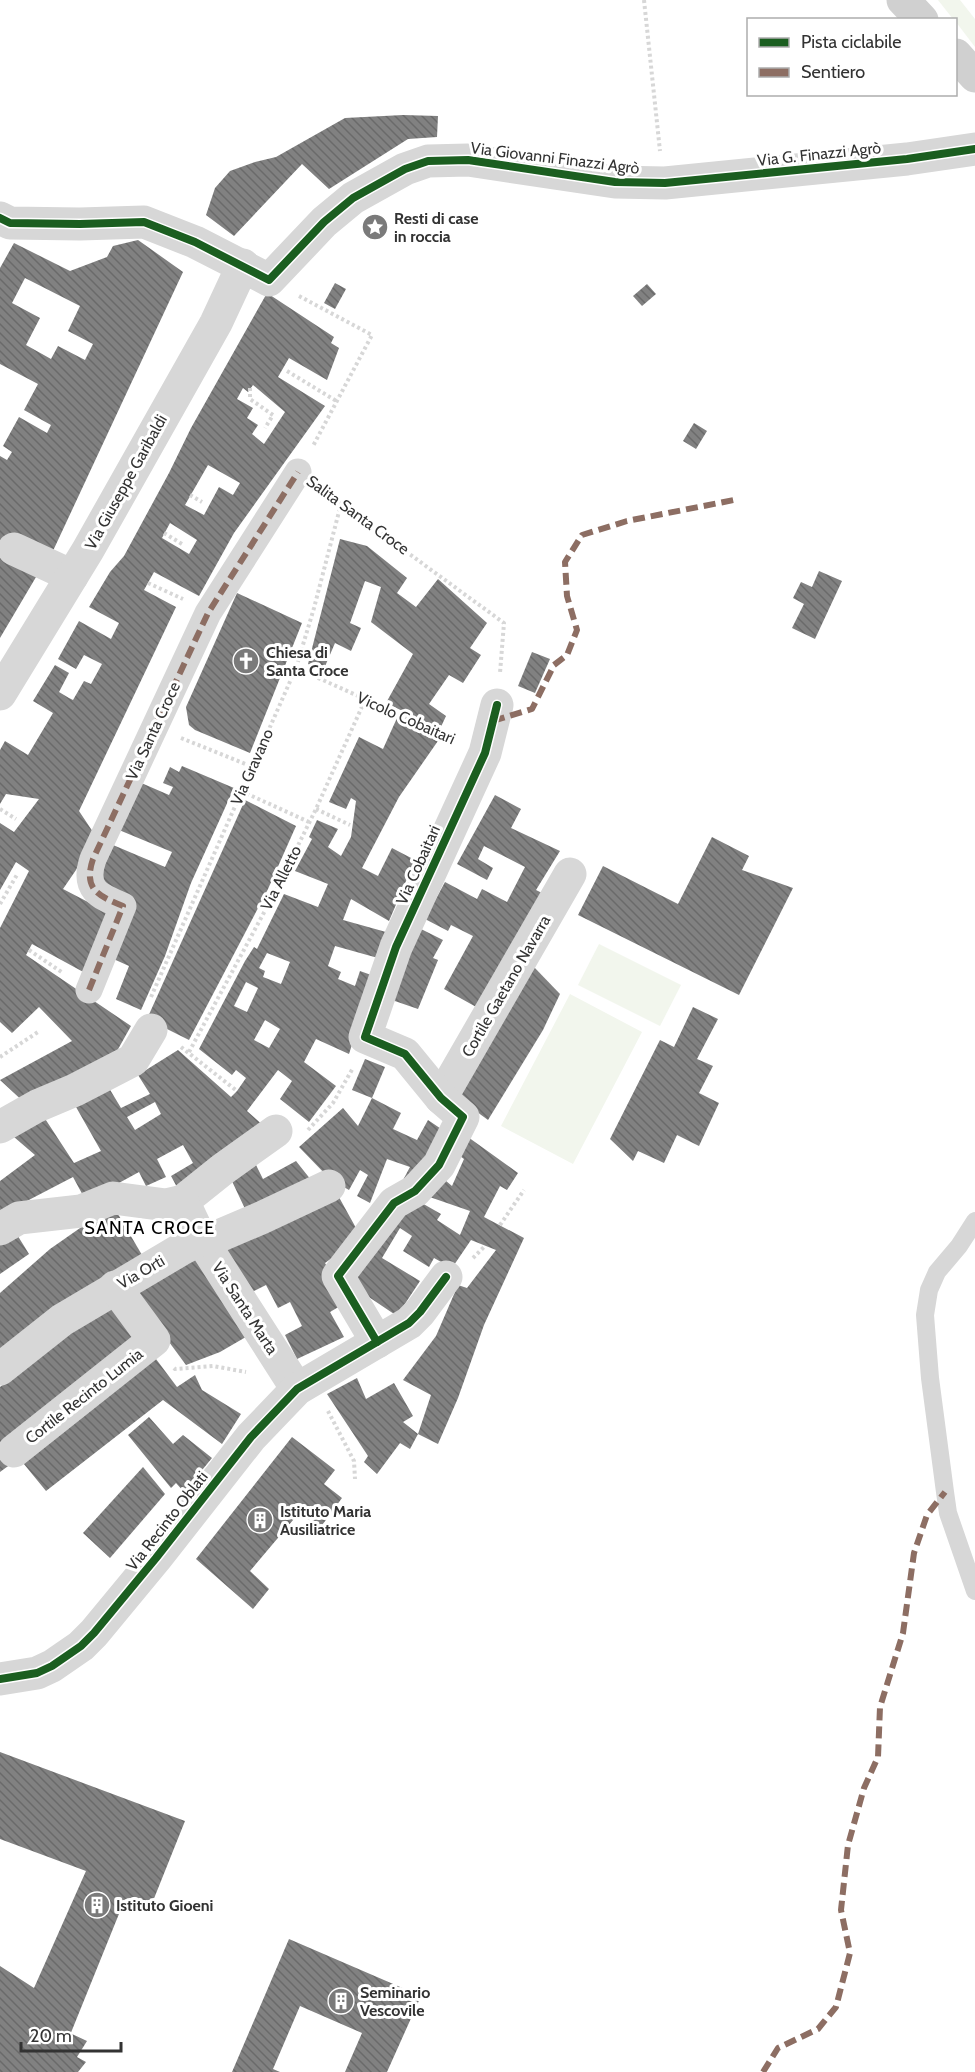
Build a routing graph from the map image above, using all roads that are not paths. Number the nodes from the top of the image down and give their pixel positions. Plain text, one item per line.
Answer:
1 (903, 0) edge
2 (920, 18) edge
3 (957, 56) edge
4 (975, 76) edge
5 (975, 149) edge
6 (663, 168) joint
7 (3, 227) edge
8 (269, 280) junction
9 (298, 472) road end
10 (14, 549) dead end
11 (72, 576) junction
12 (498, 690) road end
13 (0, 694) edge
14 (570, 874) dead end
15 (90, 990) road end
16 (150, 1016) road end
17 (441, 1098) junction
18 (0, 1127) edge
19 (289, 1135) road end
20 (329, 1186) dead end
21 (183, 1201) junction
22 (975, 1221) edge
23 (0, 1229) edge
24 (201, 1239) junction
25 (446, 1277) dead end
26 (115, 1287) junction
27 (377, 1342) junction
28 (0, 1368) edge
29 (297, 1389) junction
30 (14, 1451) dead end
31 (975, 1591) edge
32 (0, 1679) edge

1 - 2 main road
3 - 4 main road
5 - 6 street, Via G. Finazzi Agrò
6 - 8 street, Via Giovanni Finazzi Agrò
7 - 8 street
8 - 11 street, Via Giuseppe Garibaldi
9 - 15 street, Via Santa Croce
10 - 11 street
11 - 13 street, Via Giuseppe Garibaldi
12 - 17 street, Via Cobaitari
14 - 17 street, Cortile Gaetano Navarra
16 - 18 street
17 - 27 street
19 - 21 street
20 - 24 street, Via Orti
21 - 23 street
21 - 24 street, Via Santa Marta
22 - 31 lane
24 - 26 street, Via Orti
24 - 29 street, Via Santa Marta
25 - 27 street, Via Recinto Oblati
26 - 28 street, Via Orti
26 - 30 street, Cortile Recinto Lumia
27 - 29 street, Via Recinto Oblati
29 - 32 street, Via Recinto Oblati

